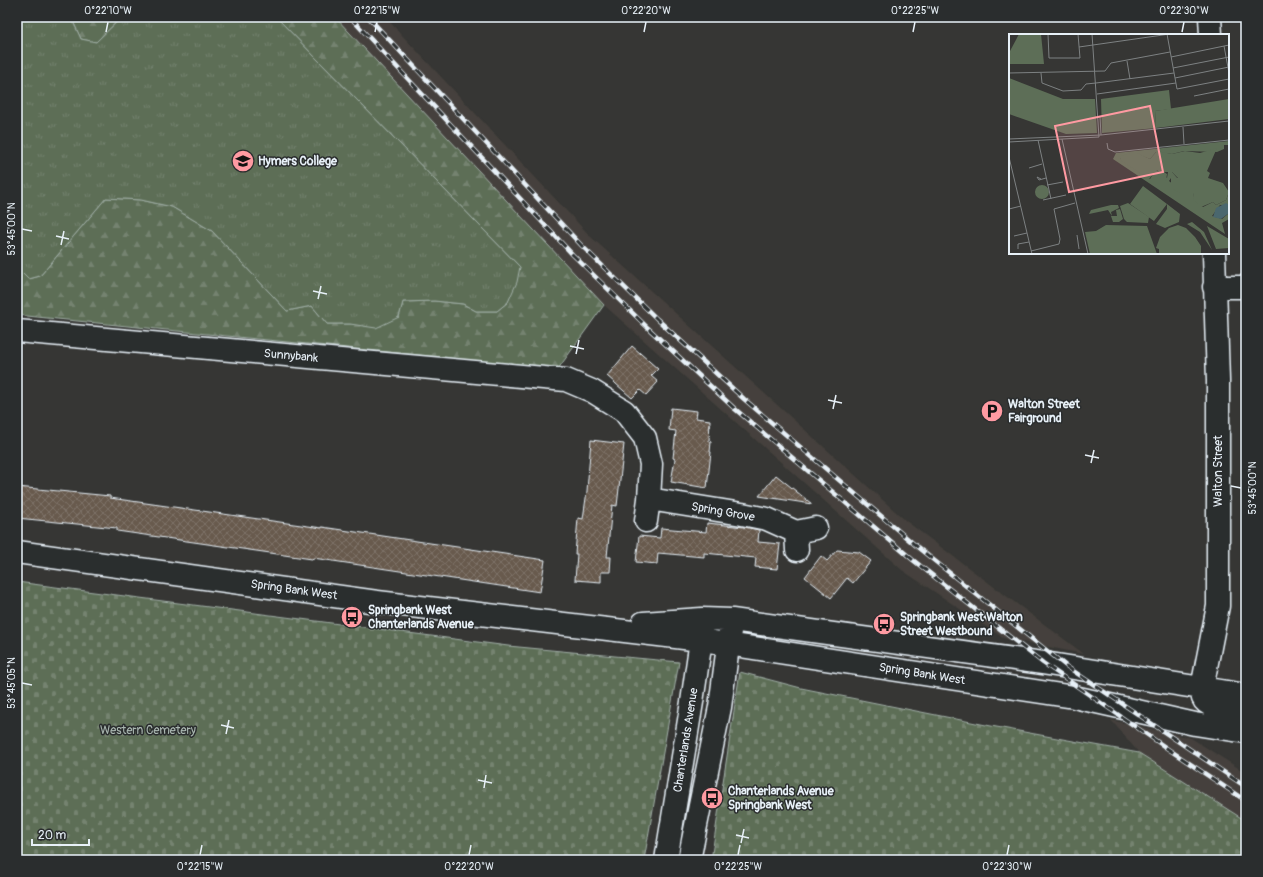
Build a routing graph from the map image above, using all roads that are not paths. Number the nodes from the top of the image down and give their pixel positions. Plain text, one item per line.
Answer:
1 (1210, 17) edge
2 (1211, 34) edge
3 (1214, 254) edge
4 (1214, 287) junction
5 (1246, 287) edge
6 (17, 331) edge
7 (649, 499) junction
8 (646, 521) dead end
9 (803, 537) dead end
10 (17, 552) edge
11 (732, 620) junction
12 (701, 629) junction
13 (727, 644) junction
14 (1202, 688) junction
15 (1246, 695) edge
16 (1246, 715) edge
17 (1246, 732) edge
18 (666, 860) edge
19 (689, 860) edge

1 - 2 street
3 - 4 street, Walton Street
4 - 5 street
4 - 14 street, Walton Street
6 - 7 street, Sunnybank
7 - 8 street
7 - 9 street, Spring Grove
10 - 12 street, Spring Bank West
11 - 12 street, Spring Bank West
11 - 13 street, Chanterlands Avenue
11 - 14 street, Spring Bank West
12 - 13 street, Spring Bank West
12 - 18 street, Chanterlands Avenue
13 - 17 street, Spring Bank West
13 - 19 street, Chanterlands Avenue
14 - 15 street, Spring Bank West
14 - 16 street

